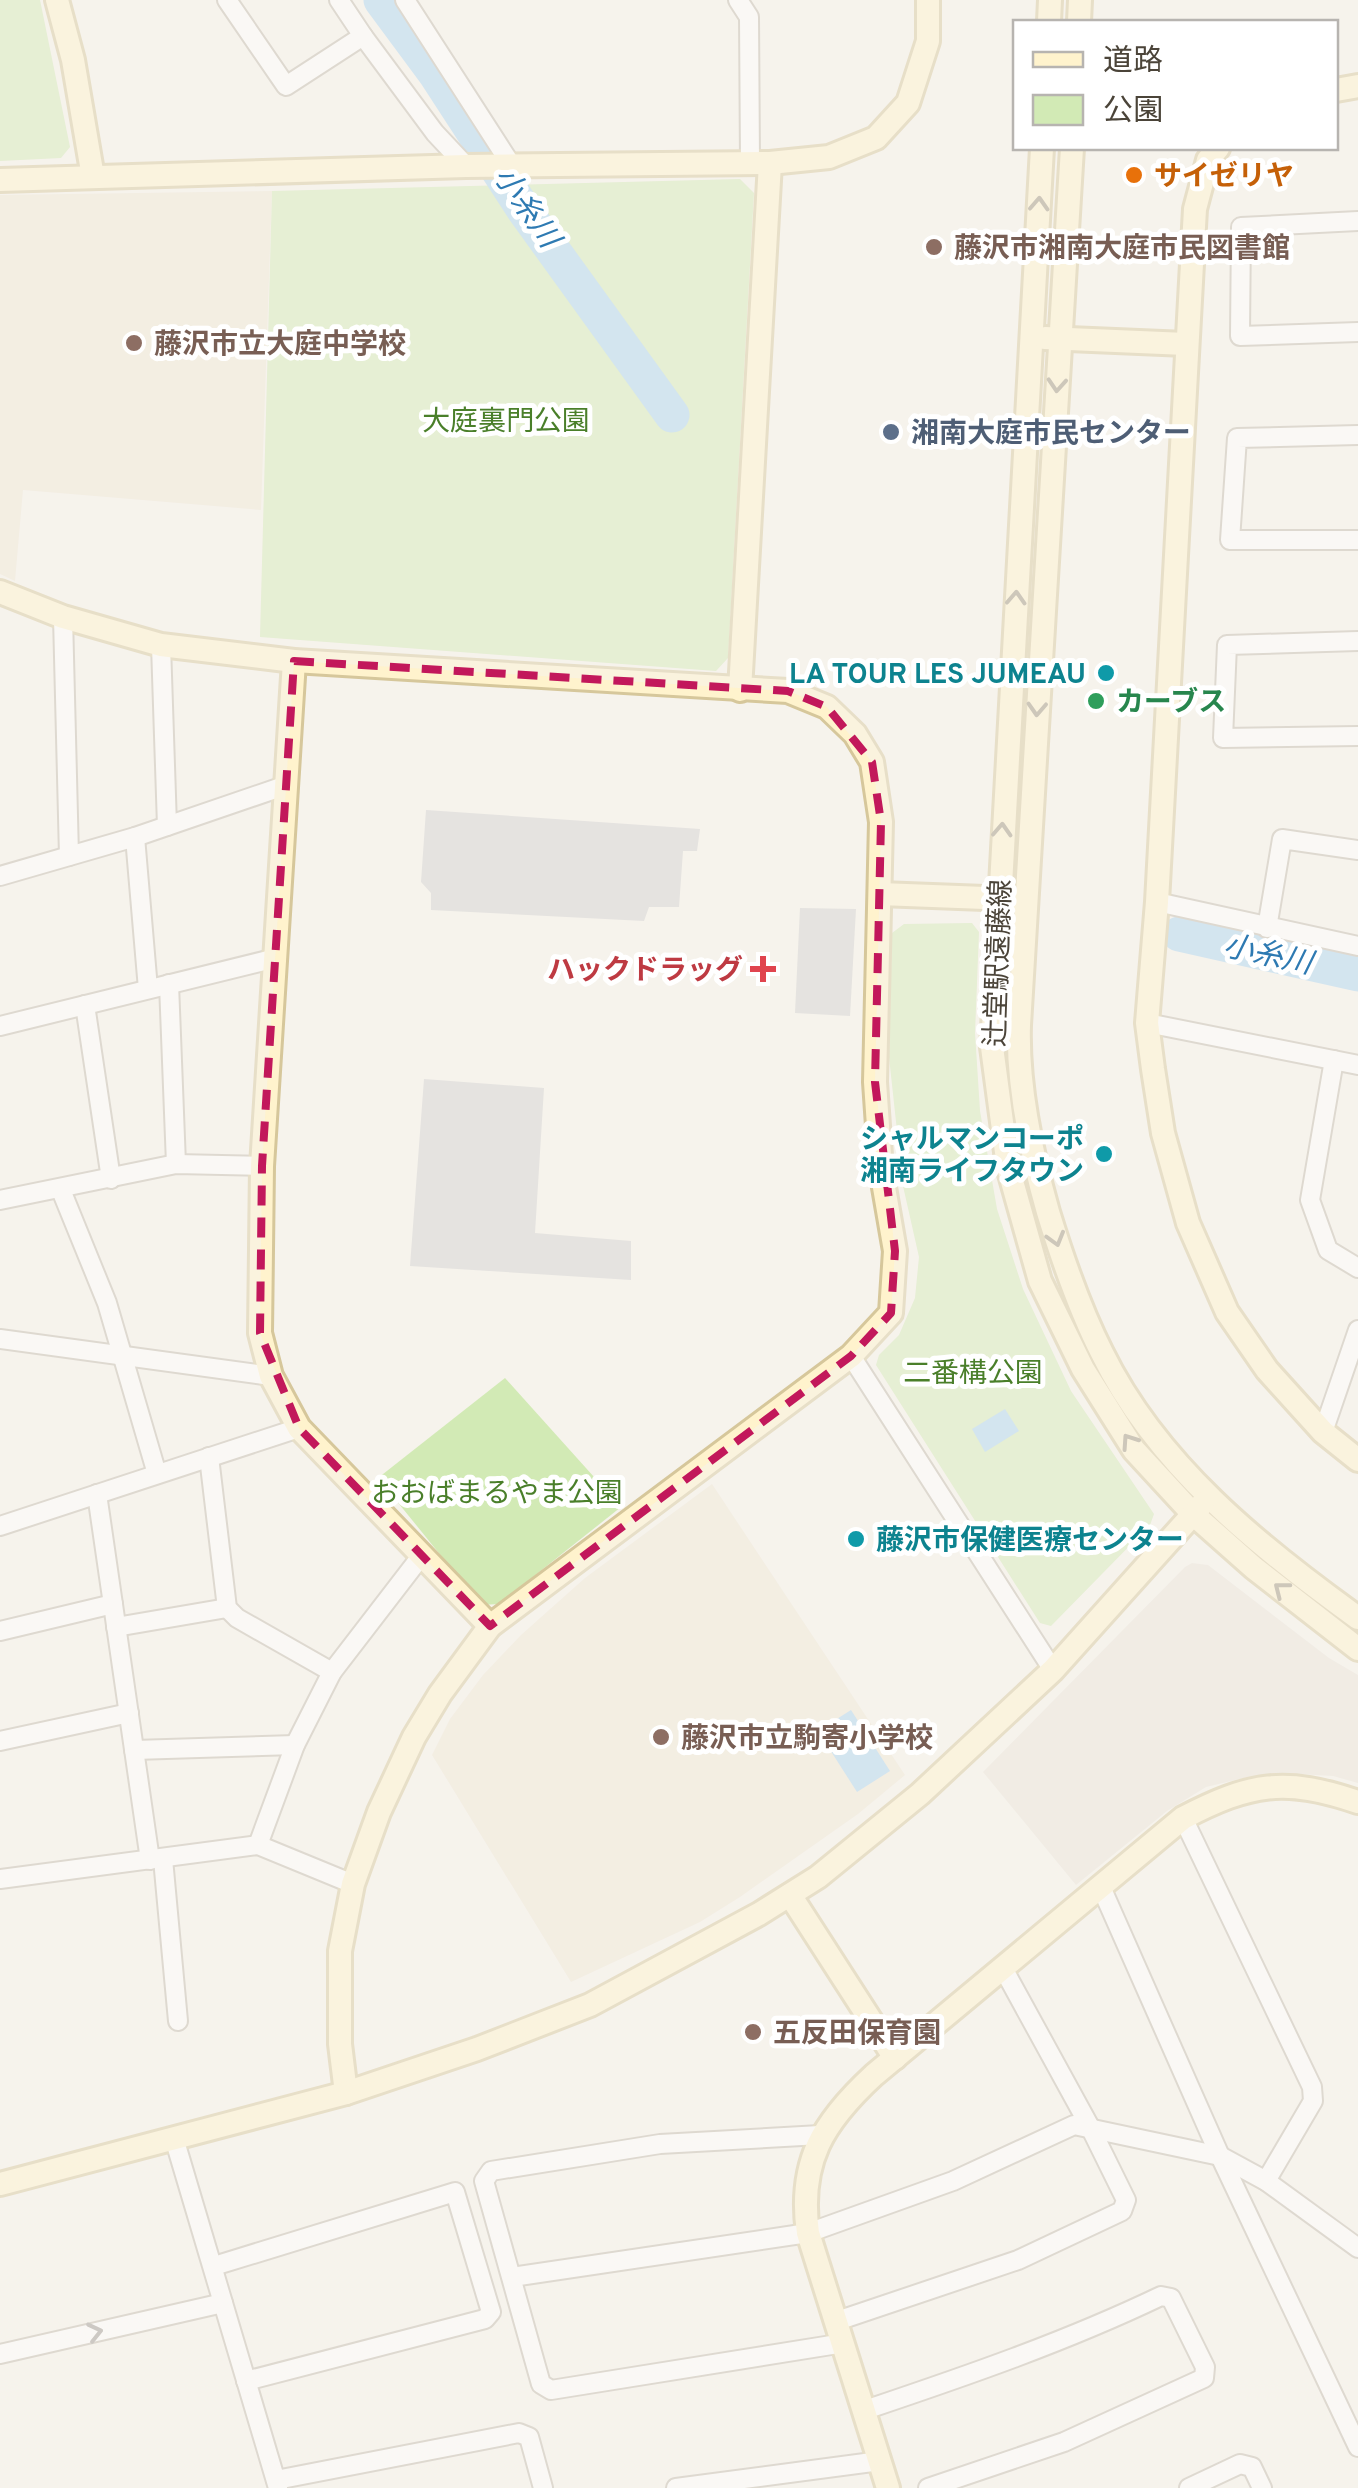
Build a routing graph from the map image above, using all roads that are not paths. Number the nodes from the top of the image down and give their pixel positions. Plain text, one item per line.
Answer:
1 (57, 0) edge
2 (227, 0) edge
3 (339, 0) edge
4 (405, 0) edge
5 (738, 0) edge
6 (928, 0) edge
7 (363, 36) junction
8 (1042, 150) edge
9 (1072, 150) edge
10 (1216, 150) edge
11 (760, 162) junction
12 (466, 166) junction
13 (512, 166) junction
14 (94, 177) junction
15 (0, 180) edge
16 (1358, 220) edge
17 (1358, 332) edge
18 (1032, 338) junction
19 (1060, 338) junction
20 (1186, 344) junction
21 (1358, 435) edge
22 (1358, 540) edge
23 (0, 592) edge
24 (63, 617) junction
25 (1358, 641) edge
26 (161, 645) junction
27 (294, 662) junction
28 (740, 690) junction
29 (1358, 736) edge
30 (287, 785) junction
31 (167, 826) junction
32 (135, 836) junction
33 (1358, 850) edge
34 (69, 856) junction
35 (0, 876) edge
36 (880, 894) junction
37 (998, 899) junction
38 (1026, 900) junction
39 (1157, 902) junction
40 (1267, 928) junction
41 (1358, 946) edge
42 (276, 958) junction
43 (169, 984) junction
44 (148, 990) junction
45 (85, 1005) junction
46 (1147, 1023) junction
47 (0, 1026) edge
48 (1334, 1060) junction
49 (1358, 1064) edge
50 (176, 1164) junction
51 (262, 1166) junction
52 (111, 1179) junction
53 (62, 1190) junction
54 (0, 1200) edge
55 (1358, 1268) edge
56 (1358, 1330) edge
57 (0, 1339) edge
58 (850, 1356) junction
59 (124, 1358) junction
60 (270, 1376) junction
61 (298, 1428) junction
62 (1323, 1432) junction
63 (210, 1457) junction
64 (1358, 1460) edge
65 (157, 1474) junction
66 (97, 1494) junction
67 (1201, 1505) junction
68 (0, 1526) edge
69 (422, 1555) junction
70 (113, 1604) junction
71 (227, 1608) junction
72 (1358, 1618) edge
73 (490, 1626) junction
74 (116, 1628) junction
75 (0, 1631) edge
76 (1358, 1649) edge
77 (1053, 1670) junction
78 (332, 1672) junction
79 (129, 1714) junction
80 (0, 1742) edge
81 (295, 1745) junction
82 (134, 1750) junction
83 (1358, 1802) edge
84 (1183, 1818) junction
85 (258, 1845) junction
86 (156, 1859) junction
87 (0, 1879) edge
88 (352, 1884) junction
89 (1100, 1887) junction
90 (790, 1896) junction
91 (1004, 1970) junction
92 (178, 2022) dead end
93 (895, 2058) junction
94 (346, 2093) junction
95 (1090, 2127) junction
96 (820, 2135) junction
97 (174, 2138) junction
98 (1220, 2156) junction
99 (1266, 2181) junction
100 (0, 2184) edge
101 (808, 2233) junction
102 (1358, 2248) edge
103 (214, 2266) junction
104 (512, 2277) junction
105 (223, 2303) junction
106 (840, 2332) junction
107 (0, 2354) edge
108 (246, 2380) junction
109 (865, 2410) junction
110 (1358, 2447) edge
111 (880, 2461) junction
112 (277, 2484) edge
113 (543, 2488) edge
114 (676, 2488) edge
115 (888, 2488) edge
116 (928, 2488) edge
117 (1189, 2488) edge
118 (1262, 2488) edge

1 - 14 street
2 - 7 street
3 - 7 street
4 - 13 street
5 - 11 street
6 - 11 street
7 - 12 street
18 -> 8 street, 辻堂駅遠藤線
9 - 19 street, 辻堂駅遠藤線
10 - 20 street
11 - 13 street
11 - 28 street
12 - 13 street
12 - 14 street
14 - 15 street
16 - 17 street
18 - 19 street
37 -> 18 street, 辻堂駅遠藤線
19 - 20 street
19 -> 38 street, 辻堂駅遠藤線
20 - 39 street
21 - 22 street
23 - 24 street
24 - 26 street
24 - 34 street
25 - 29 street
26 - 27 street
26 - 31 street
27 - 28 street
27 - 30 street
28 - 36 street
30 - 31 street
30 - 42 street
31 - 32 street
32 - 34 street
32 - 44 street
33 - 40 street
34 - 35 street
36 - 37 street
36 - 58 street
37 - 38 street
67 -> 37 street, 辻堂駅遠藤線
38 -> 67 street, 辻堂駅遠藤線
39 - 40 street
39 - 46 street
40 - 41 street
42 - 43 street
42 - 51 street
43 - 44 street
43 - 50 street
44 - 45 street
45 - 47 street
45 - 52 street
46 - 48 street
46 - 62 street
48 - 49 street
48 - 55 street
50 - 51 street
50 - 52 street
51 - 60 street
52 - 53 street
53 - 54 street
53 - 59 street
56 - 62 street
57 - 59 street
58 - 73 street
58 - 77 street
59 - 60 street
59 - 65 street
60 - 61 street
61 - 63 street
61 - 69 street
62 - 64 street
63 - 65 street
63 - 71 street
65 - 66 street
66 - 68 street
66 - 70 street
67 - 72 street, 辻堂駅遠藤線
76 -> 67 street, 辻堂駅遠藤線
67 - 77 street
69 - 73 street
69 - 78 street
70 - 74 street
70 - 75 street
71 - 74 street
71 - 78 street
73 - 88 street
74 - 79 street
77 - 90 street
78 - 81 street
79 - 80 street
79 - 82 street
81 - 82 street
81 - 85 street
82 - 86 street
83 - 84 street
84 - 89 street
84 - 99 street
85 - 86 street
85 - 88 street
86 - 87 street
86 - 92 street
88 - 94 street
89 - 91 street
89 - 98 street
90 - 93 street
90 - 94 street
91 - 93 street
91 - 95 street
93 - 96 street
94 - 97 street
95 - 98 street
95 - 101 street
95 - 106 street
96 - 101 street
96 - 104 street
97 - 100 street
97 - 103 street
98 - 99 street
98 - 110 street
99 - 102 street
101 - 104 street
101 - 106 street
103 - 105 street
103 - 108 street
104 - 106 street
107 -> 105 street
105 - 108 street
106 - 109 street
108 - 112 street
109 - 111 street
109 - 116 street
111 - 114 street
111 - 115 street
112 - 113 street
117 - 118 street

